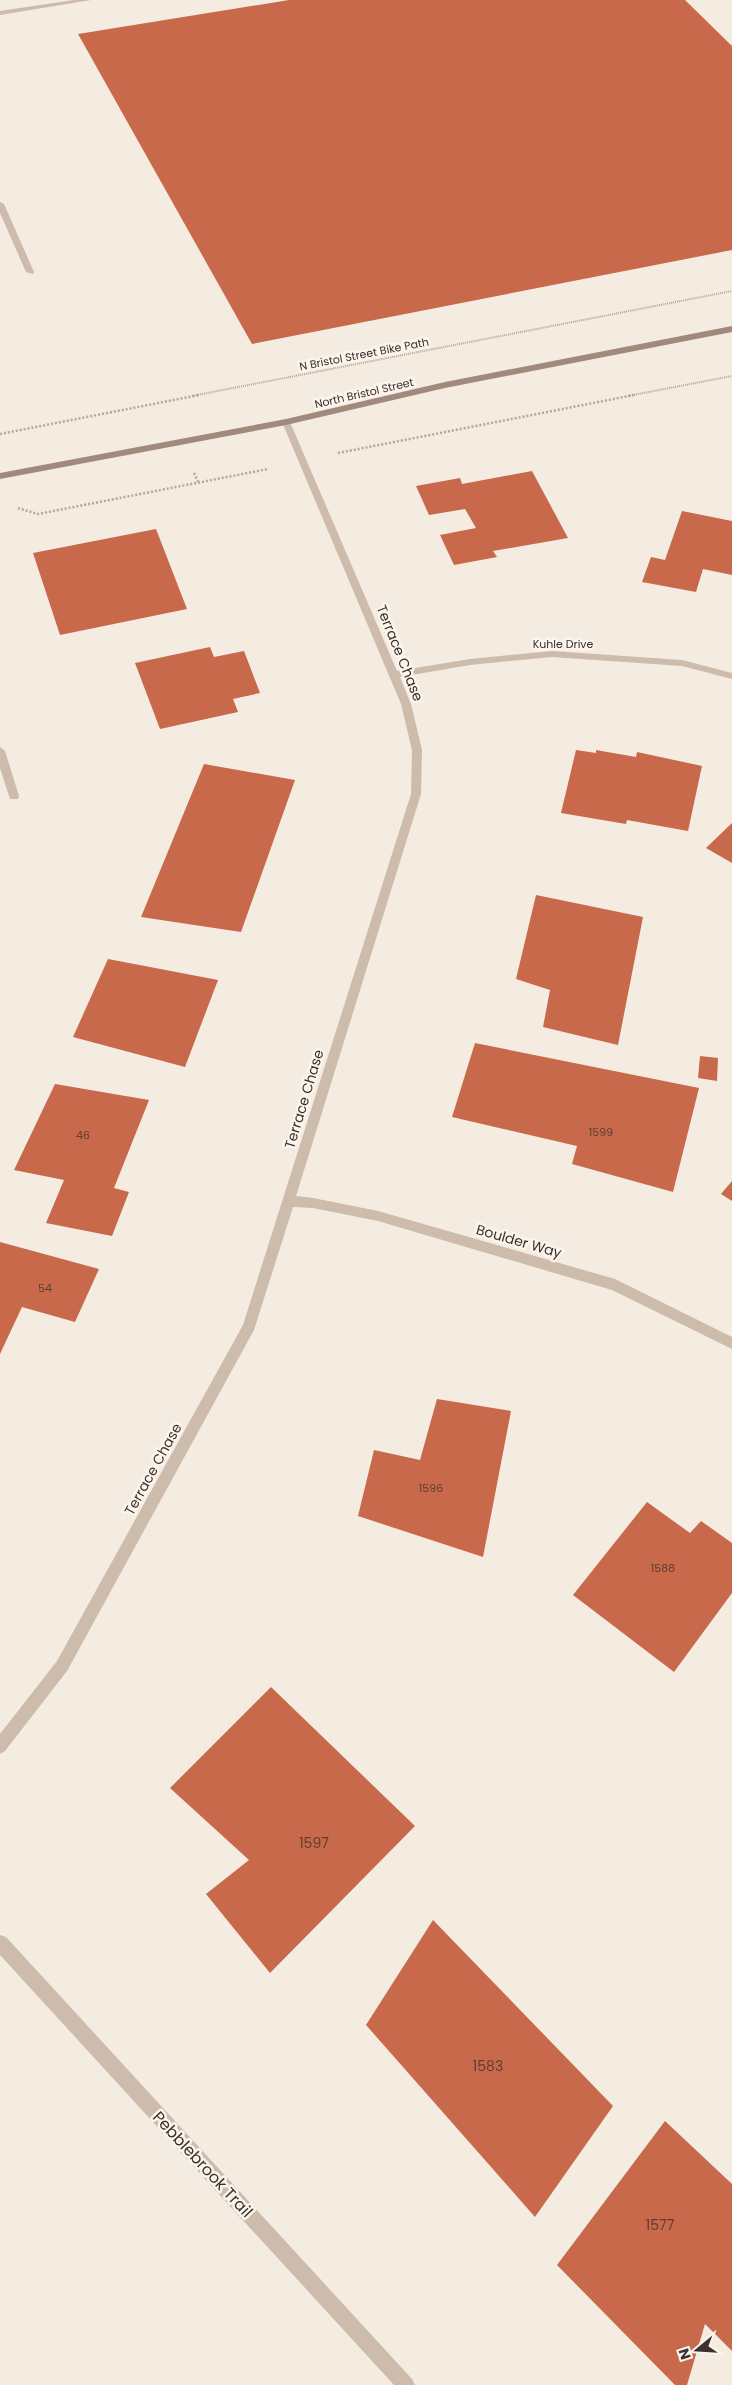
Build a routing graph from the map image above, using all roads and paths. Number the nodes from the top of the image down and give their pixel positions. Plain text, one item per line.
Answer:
1 (88, 0) edge
2 (0, 13) edge
3 (0, 204) edge
4 (30, 272) dead end
5 (732, 291) edge
6 (732, 329) edge
7 (732, 376) edge
8 (286, 422) junction
9 (0, 434) edge
10 (304, 461) junction
11 (3, 475) edge
12 (393, 675) junction
13 (732, 676) edge
14 (0, 751) edge
15 (14, 796) dead end
16 (288, 1201) junction
17 (732, 1343) edge
18 (0, 1746) edge
19 (0, 1944) edge
20 (406, 2385) edge

1 - 2 street
3 - 4 street
5 - 9 path, N Bristol Street Bike Path
6 - 8 street, North Bristol Street
7 - 10 path
8 - 10 street, Terrace Chase
8 - 11 street, North Bristol Street
10 - 11 path
10 - 12 street, Terrace Chase
12 - 13 street, Kuhle Drive
12 - 16 street, Terrace Chase
14 - 15 street
16 - 17 street, Boulder Way
16 - 18 street, Terrace Chase
19 - 20 street, Pebblebrook Trail

